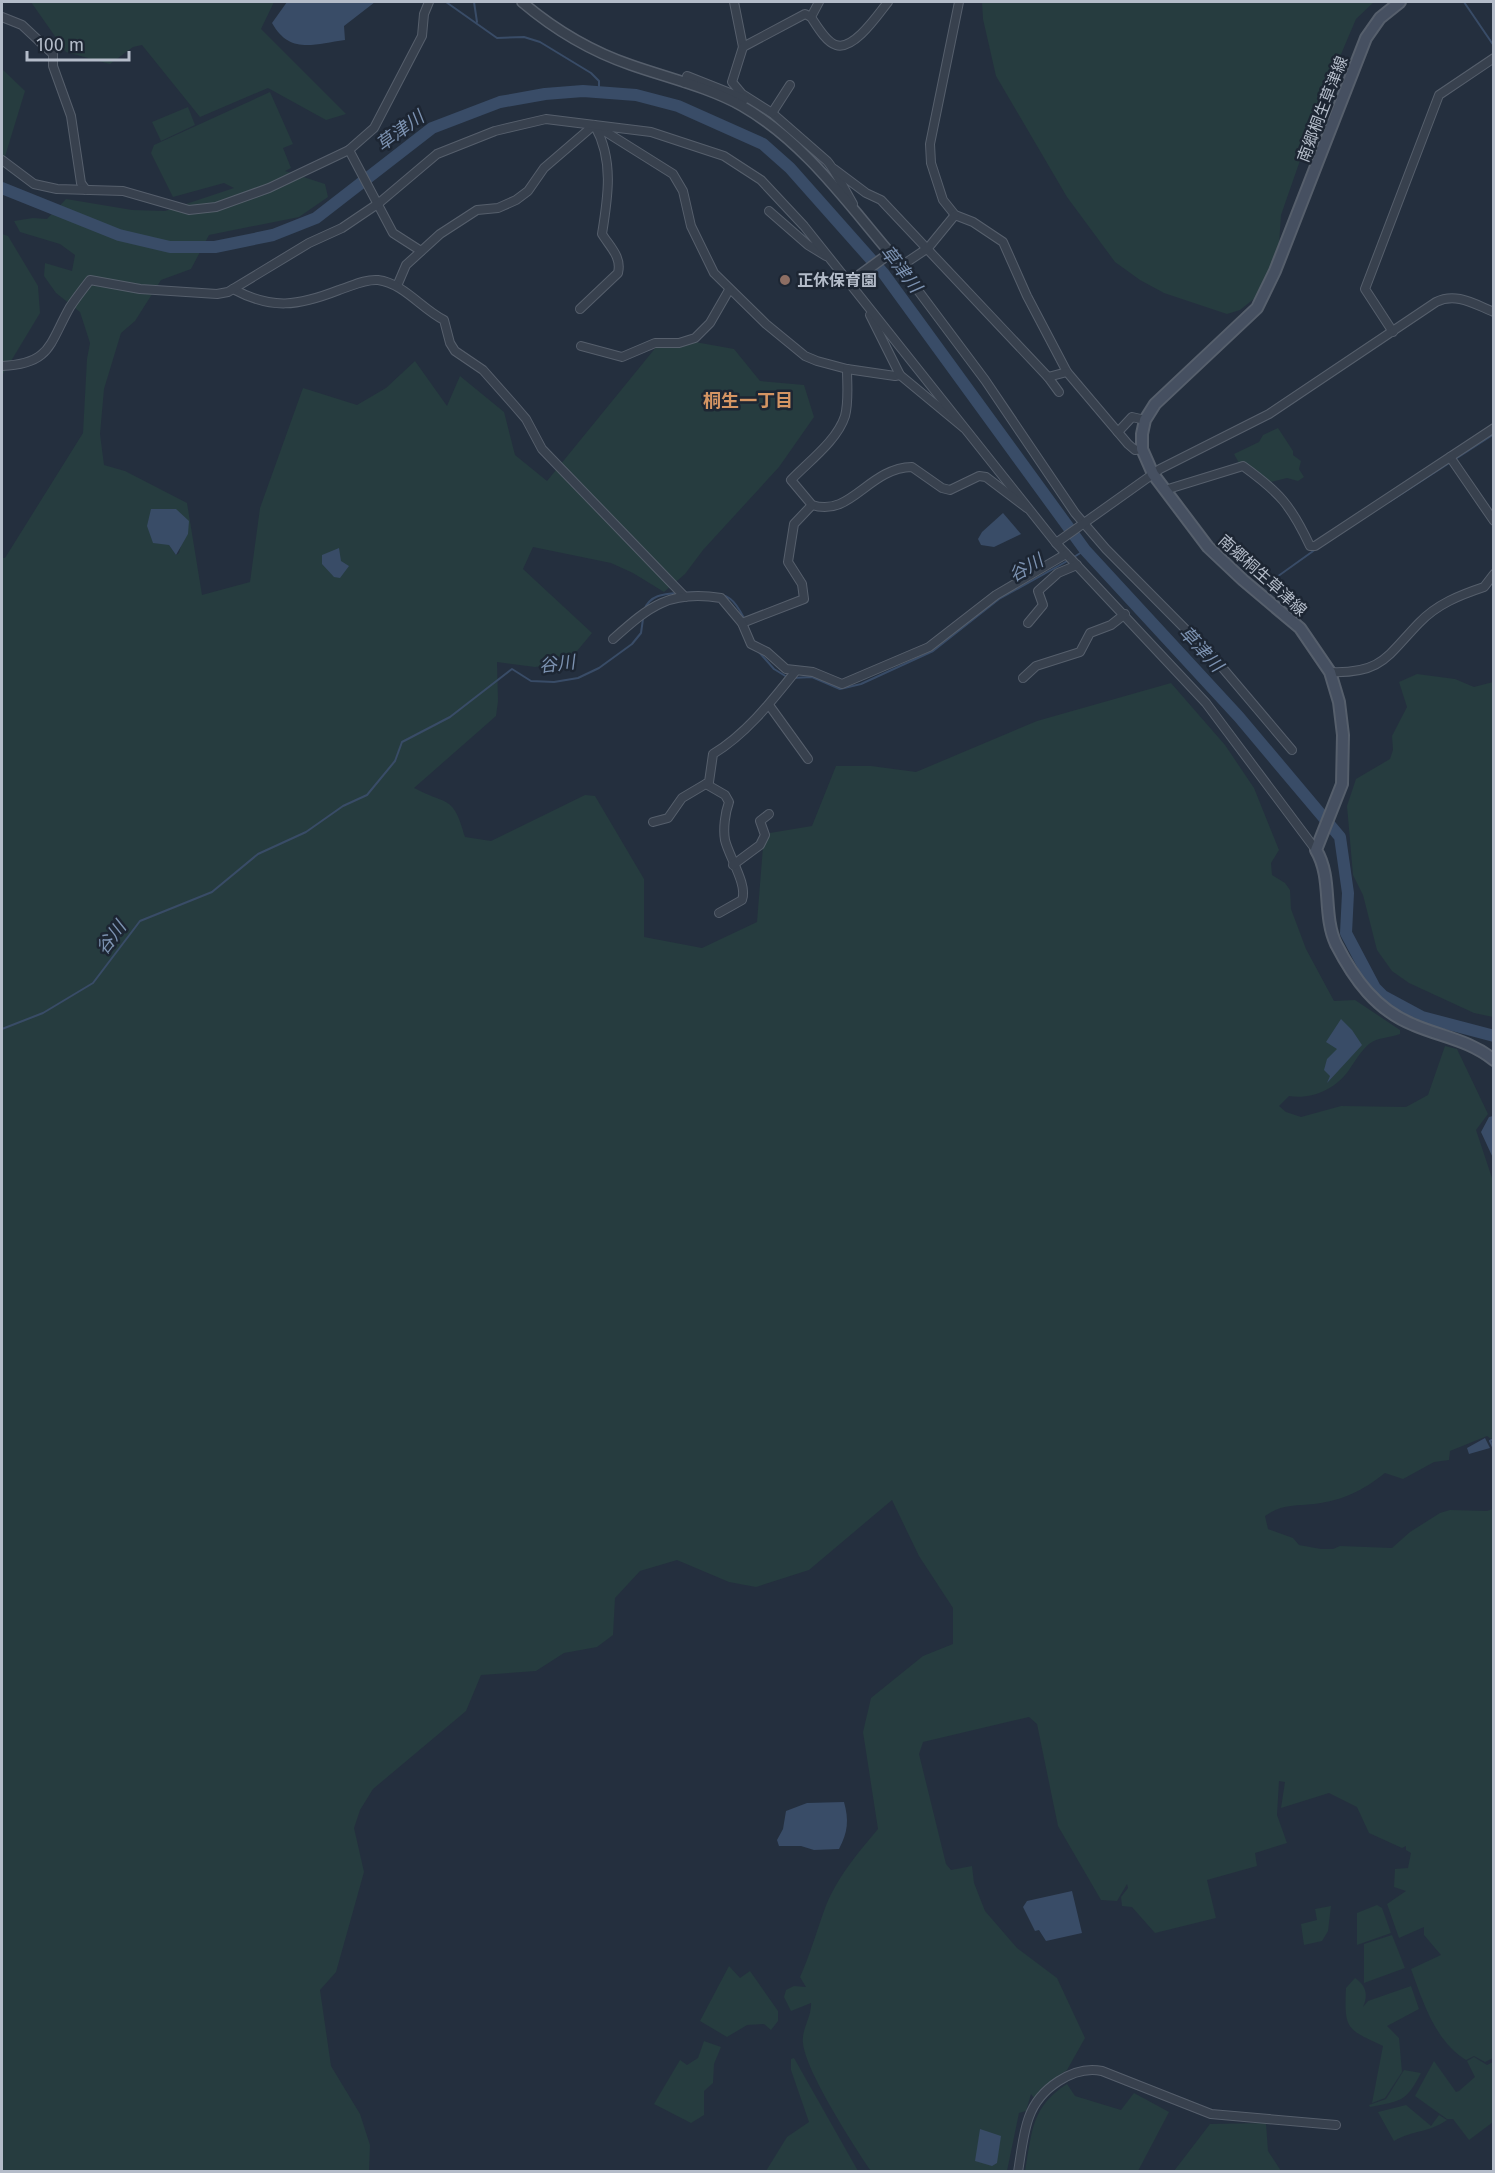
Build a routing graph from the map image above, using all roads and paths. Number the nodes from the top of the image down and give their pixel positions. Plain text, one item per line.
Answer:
1 (429, 2) edge
2 (522, 2) edge
3 (734, 2) edge
4 (819, 2) edge
5 (888, 2) edge
6 (959, 2) edge
7 (1400, 2) edge
8 (2, 17) edge
9 (811, 17) junction
10 (743, 47) junction
11 (1494, 58) edge
12 (685, 82) junction
13 (790, 85) dead end
14 (755, 102) junction
15 (772, 113) junction
16 (594, 125) junction
17 (349, 152) junction
18 (2, 160) edge
19 (834, 169) junction
20 (86, 190) junction
21 (376, 200) junction
22 (852, 208) junction
23 (769, 211) dead end
24 (955, 215) junction
25 (928, 248) junction
26 (421, 251) junction
27 (887, 255) junction
28 (830, 258) junction
29 (901, 266) junction
30 (851, 282) junction
31 (397, 286) junction
32 (233, 289) junction
33 (729, 290) junction
34 (862, 301) junction
35 (580, 309) dead end
36 (1494, 312) edge
37 (1393, 332) junction
38 (581, 346) dead end
39 (2, 366) edge
40 (847, 369) junction
41 (1067, 372) junction
42 (900, 375) junction
43 (1048, 377) junction
44 (1059, 392) dead end
45 (1145, 420) junction
46 (1494, 428) edge
47 (969, 430) junction
48 (1118, 432) junction
49 (1142, 449) junction
50 (1450, 457) junction
51 (1154, 474) junction
52 (1165, 490) junction
53 (812, 505) junction
54 (1029, 508) junction
55 (1494, 521) edge
56 (1084, 524) junction
57 (1060, 541) junction
58 (1066, 554) junction
59 (1077, 565) junction
60 (1494, 574) edge
61 (685, 597) junction
62 (1125, 614) junction
63 (742, 623) junction
64 (1028, 623) dead end
65 (613, 639) dead end
66 (795, 672) junction
67 (1330, 672) junction
68 (1023, 678) dead end
69 (770, 705) junction
70 (1292, 750) dead end
71 (808, 759) dead end
72 (706, 784) junction
73 (769, 814) dead end
74 (653, 822) dead end
75 (1316, 850) junction
76 (733, 865) junction
77 (719, 913) dead end
78 (1494, 1060) edge
79 (1336, 2125) dead end
80 (1018, 2172) edge

1 - 17 street
2 - 12 street
3 - 10 street
4 - 9 street
5 - 9 street
6 - 24 street
7 - 45 main road, 南郷桐生草津線
8 - 20 street
9 - 10 street
10 - 14 street
11 - 37 street
12 - 14 street
12 - 22 street
13 - 15 street
14 - 15 street
15 - 19 street
16 - 21 street
16 - 26 street
16 - 28 street
16 - 33 street
16 - 35 street
17 - 20 street
17 - 21 street
18 - 20 street
19 - 22 street
19 - 25 street
21 - 26 street
21 - 32 street
22 - 27 street
23 - 28 street
24 - 25 street
24 - 41 street
25 - 29 street
25 - 43 street
26 - 31 street
27 - 29 street
27 - 30 street
28 - 30 street
29 - 56 street
30 - 34 street
31 - 32 street
31 - 61 street
32 - 39 street
33 - 38 street
33 - 40 street
34 - 42 street
34 - 47 street
36 - 37 street
37 - 51 street
40 - 42 street
40 - 53 street
41 - 43 street
41 - 48 street
42 - 47 street
43 - 44 street
45 - 48 street
45 - 49 main road
46 - 50 street
47 - 54 street
48 - 49 street
49 - 51 main road, 南郷桐生草津線
50 - 52 street
50 - 55 street
51 - 52 main road, 南郷桐生草津線
51 - 56 street
52 - 67 main road, 南郷桐生草津線
53 - 54 street
53 - 63 street
54 - 57 street
56 - 57 street
56 - 70 street
57 - 58 street
58 - 59 street
58 - 66 street
59 - 62 street
59 - 64 street
60 - 67 street
61 - 63 street
61 - 65 street
62 - 68 street
62 - 75 street
63 - 66 street
66 - 69 street
67 - 75 main road, 南郷桐生草津線
69 - 71 street
69 - 72 street
72 - 74 street
72 - 76 street
73 - 76 street
75 - 78 main road
76 - 77 street
79 - 80 street

